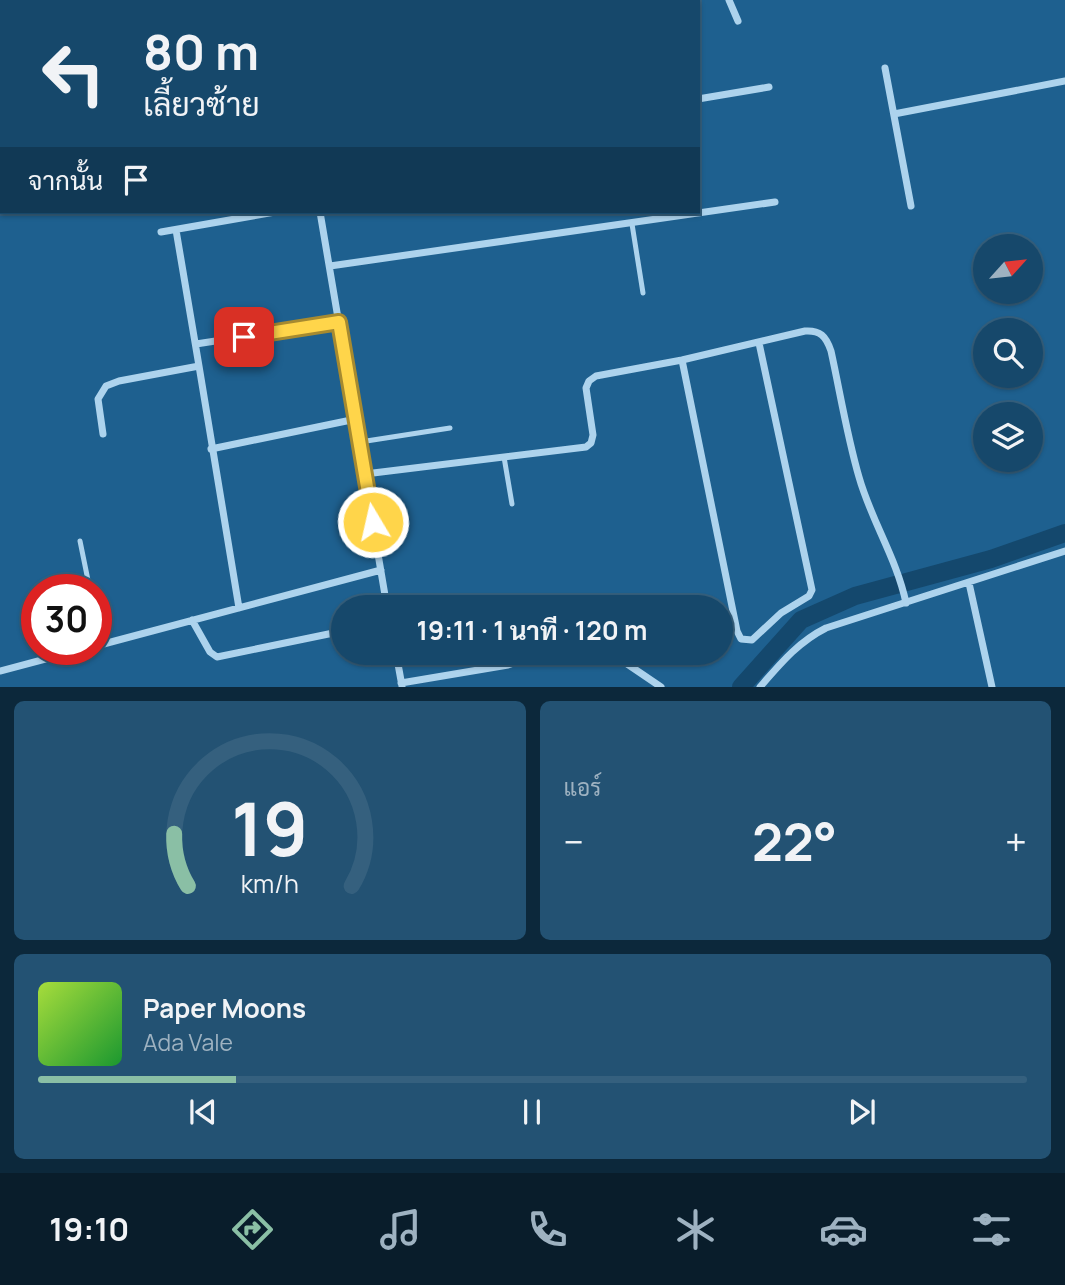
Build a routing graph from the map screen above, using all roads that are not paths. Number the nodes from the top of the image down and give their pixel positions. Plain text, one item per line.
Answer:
1 (729, 0) edge
2 (738, 21) dead end
3 (885, 68) dead end
4 (1065, 81) edge
5 (769, 87) dead end
6 (700, 99) edge
7 (894, 114) junction
8 (775, 202) dead end
9 (911, 206) dead end
10 (264, 214) edge
11 (320, 214) edge
12 (697, 214) edge
13 (700, 214) edge
14 (632, 224) junction
15 (176, 230) junction
16 (161, 232) dead end
17 (330, 267) junction
18 (643, 293) dead end
19 (339, 322) junction
20 (759, 343) junction
21 (196, 344) junction
22 (682, 360) junction
23 (199, 366) junction
24 (356, 419) junction
25 (450, 428) dead end
26 (103, 434) dead end
27 (360, 442) junction
28 (211, 449) junction
29 (504, 457) junction
30 (365, 474) junction
31 (512, 504) dead end
32 (80, 541) dead end
33 (1065, 551) edge
34 (381, 570) junction
35 (87, 574) edge
36 (969, 583) junction
37 (385, 595) edge
38 (906, 599) junction
39 (239, 608) junction
40 (192, 620) junction
41 (331, 633) edge
42 (112, 642) edge
43 (23, 665) edge
44 (398, 665) edge
45 (509, 665) edge
46 (629, 665) edge
47 (0, 671) edge
48 (401, 685) edge
49 (661, 687) edge
50 (760, 687) edge
51 (992, 687) edge

1 - 2 street
3 - 7 street
4 - 7 street
5 - 6 street
7 - 9 street
8 - 13 street
10 - 15 street
11 - 17 street
12 - 14 street
14 - 17 street
14 - 18 lane
15 - 16 street
15 - 21 street
17 - 19 street
19 - 21 street
19 - 24 street
20 - 22 street
20 - 22 street
20 - 38 street
21 - 23 street
22 - 29 street
23 - 26 street
23 - 28 street
24 - 27 street
24 - 28 street
25 - 27 lane
27 - 30 street
28 - 39 street
29 - 30 street
29 - 31 lane
30 - 34 street
32 - 35 lane
33 - 36 street
34 - 37 street
34 - 39 street
36 - 38 street
36 - 51 street
38 - 50 street
39 - 40 street
40 - 41 street
40 - 42 street
43 - 47 street
44 - 48 street
45 - 48 street
46 - 49 street

